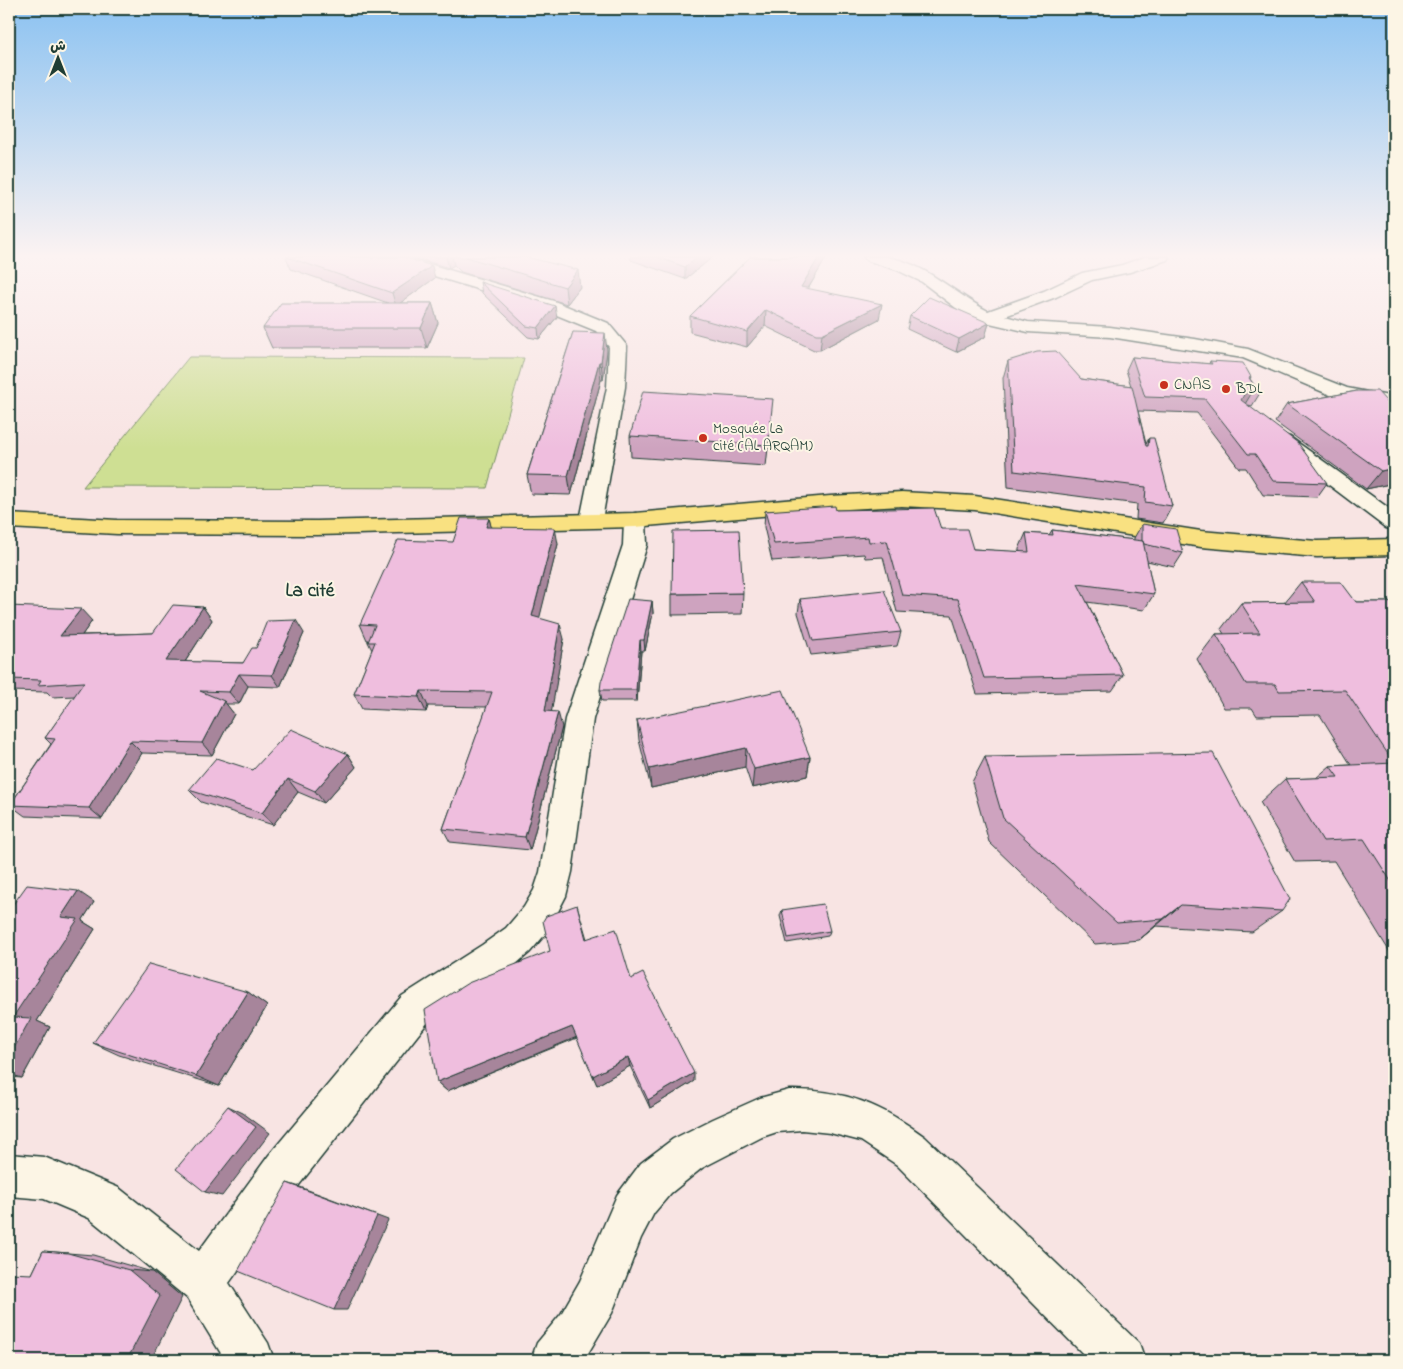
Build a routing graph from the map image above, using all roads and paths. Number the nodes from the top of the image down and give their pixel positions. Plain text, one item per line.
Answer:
1 (589, 321) edge
2 (1004, 321) edge
3 (1394, 403) edge
4 (1266, 429) edge
5 (9, 520) edge
6 (591, 520) junction
7 (635, 520) junction
8 (1394, 523) edge
9 (1394, 547) edge
10 (9, 1175) edge
11 (203, 1282) junction
12 (250, 1360) edge
13 (554, 1360) edge
14 (1122, 1360) edge

1 - 6 street
2 - 3 street
4 - 8 street
5 - 6 main road
6 - 7 main road
7 - 9 main road
7 - 11 street
10 - 11 street
11 - 12 street
13 - 14 street

